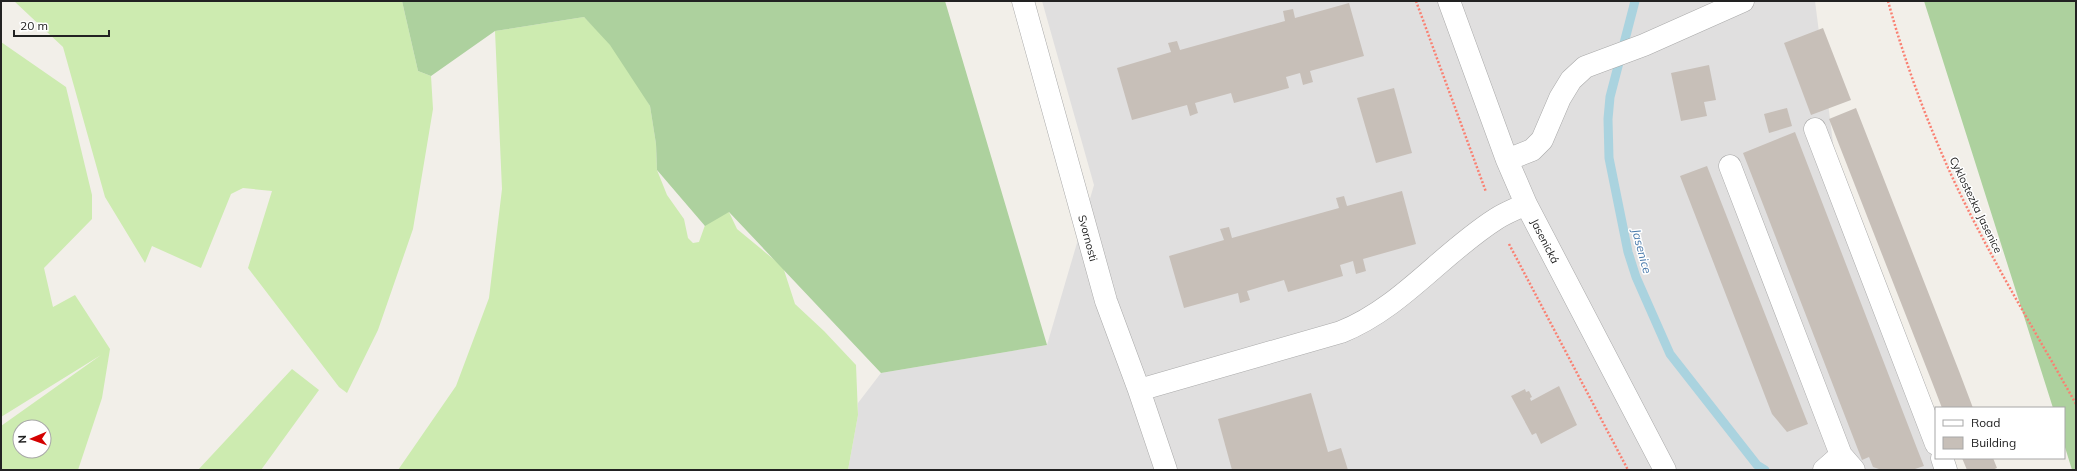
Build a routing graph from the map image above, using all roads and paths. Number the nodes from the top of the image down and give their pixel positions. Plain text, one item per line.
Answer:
1 (1023, 1) edge
2 (1449, 1) edge
3 (1743, 1) edge
4 (1888, 1) edge
5 (1815, 129) dead end
6 (1507, 160) junction
7 (1730, 166) dead end
8 (1526, 204) junction
9 (1139, 390) junction
10 (2076, 404) edge
11 (1935, 441) edge
12 (1942, 459) edge
13 (1848, 463) edge
14 (1166, 470) edge
15 (1665, 470) edge
16 (1824, 470) edge
17 (1946, 470) edge

1 - 9 street, Svornosti
2 - 6 street, Jasenická
3 - 6 street
4 - 10 path, Cyklostezka Jasenice
5 - 11 street
6 - 8 street, Jasenická
7 - 13 street
8 - 9 street
8 - 15 street, Jasenická
9 - 14 street, Svornosti
12 - 17 street
13 - 16 street

